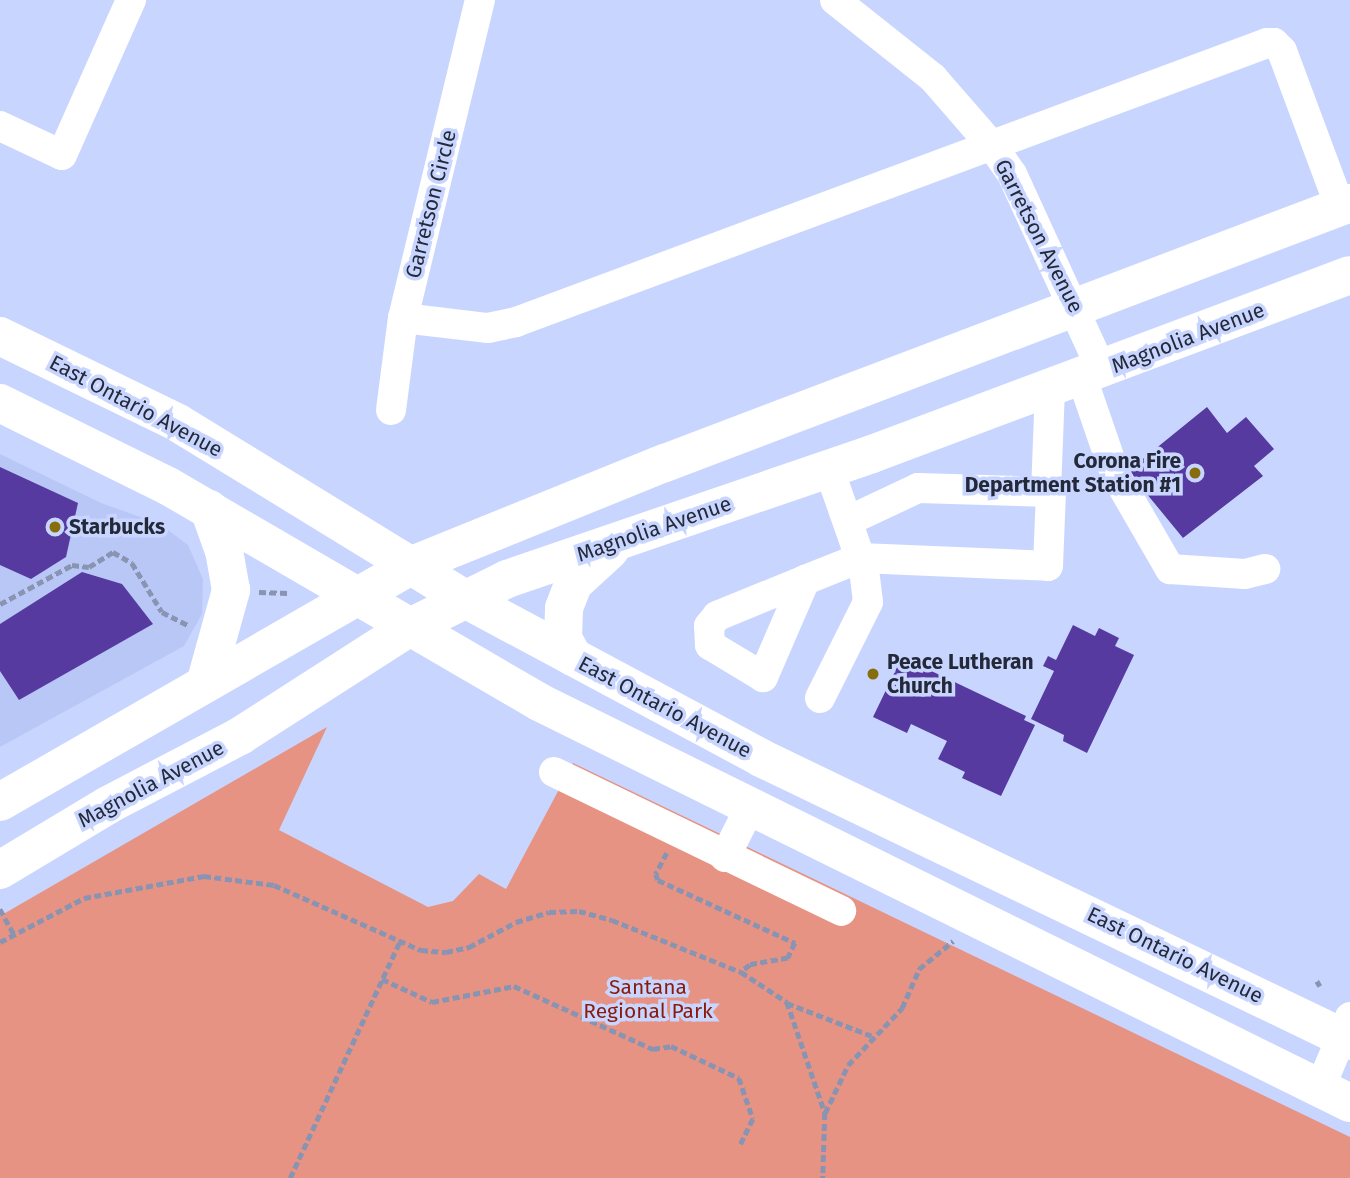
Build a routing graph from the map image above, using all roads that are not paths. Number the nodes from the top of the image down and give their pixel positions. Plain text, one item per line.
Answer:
1 (131, 0) edge
2 (480, 0) edge
3 (835, 0) edge
4 (0, 127) edge
5 (993, 147) junction
6 (1345, 205) edge
7 (1350, 275) edge
8 (1074, 305) junction
9 (403, 318) junction
10 (0, 336) edge
11 (1078, 379) junction
12 (0, 403) edge
13 (391, 410) dead end
14 (829, 469) junction
15 (1046, 492) junction
16 (209, 509) junction
17 (848, 522) junction
18 (620, 540) junction
19 (860, 558) junction
20 (412, 565) junction
21 (1265, 569) dead end
22 (805, 580) dead end
23 (359, 595) junction
24 (465, 599) junction
25 (408, 628) junction
26 (573, 657) junction
27 (205, 684) junction
28 (820, 698) dead end
29 (554, 772) dead end
30 (0, 802) edge
31 (749, 809) junction
32 (725, 857) junction
33 (0, 870) edge
34 (841, 911) dead end
35 (1348, 1032) edge
36 (1335, 1095) edge

1 - 4 street
2 - 9 street, Garretson Circle
3 - 5 street, Garretson Avenue
5 - 6 street
5 - 8 street, Garretson Avenue
5 - 9 street
6 - 8 main road
7 - 11 main road, Magnolia Avenue
8 - 11 street, Garretson Avenue
8 - 20 main road
9 - 13 street, Garretson Circle
10 - 20 main road, East Ontario Avenue
11 - 14 main road, Magnolia Avenue
11 - 15 street
11 - 21 street, Garretson Avenue
12 - 16 main road
14 - 17 street
14 - 18 main road, Magnolia Avenue
15 - 17 street
15 - 19 street
16 - 23 main road
16 - 27 main road
17 - 19 street
18 - 24 main road, Magnolia Avenue
18 - 26 main road
19 - 22 street
19 - 28 street
20 - 23 main road
20 - 24 main road, East Ontario Avenue
23 - 25 main road
23 - 27 main road
24 - 25 main road, Magnolia Avenue
24 - 26 main road, East Ontario Avenue
25 - 31 main road
25 - 33 main road, Magnolia Avenue
26 - 35 main road, East Ontario Avenue
27 - 30 main road
29 - 32 street
31 - 32 street
31 - 36 main road
32 - 34 street
35 - 36 street

